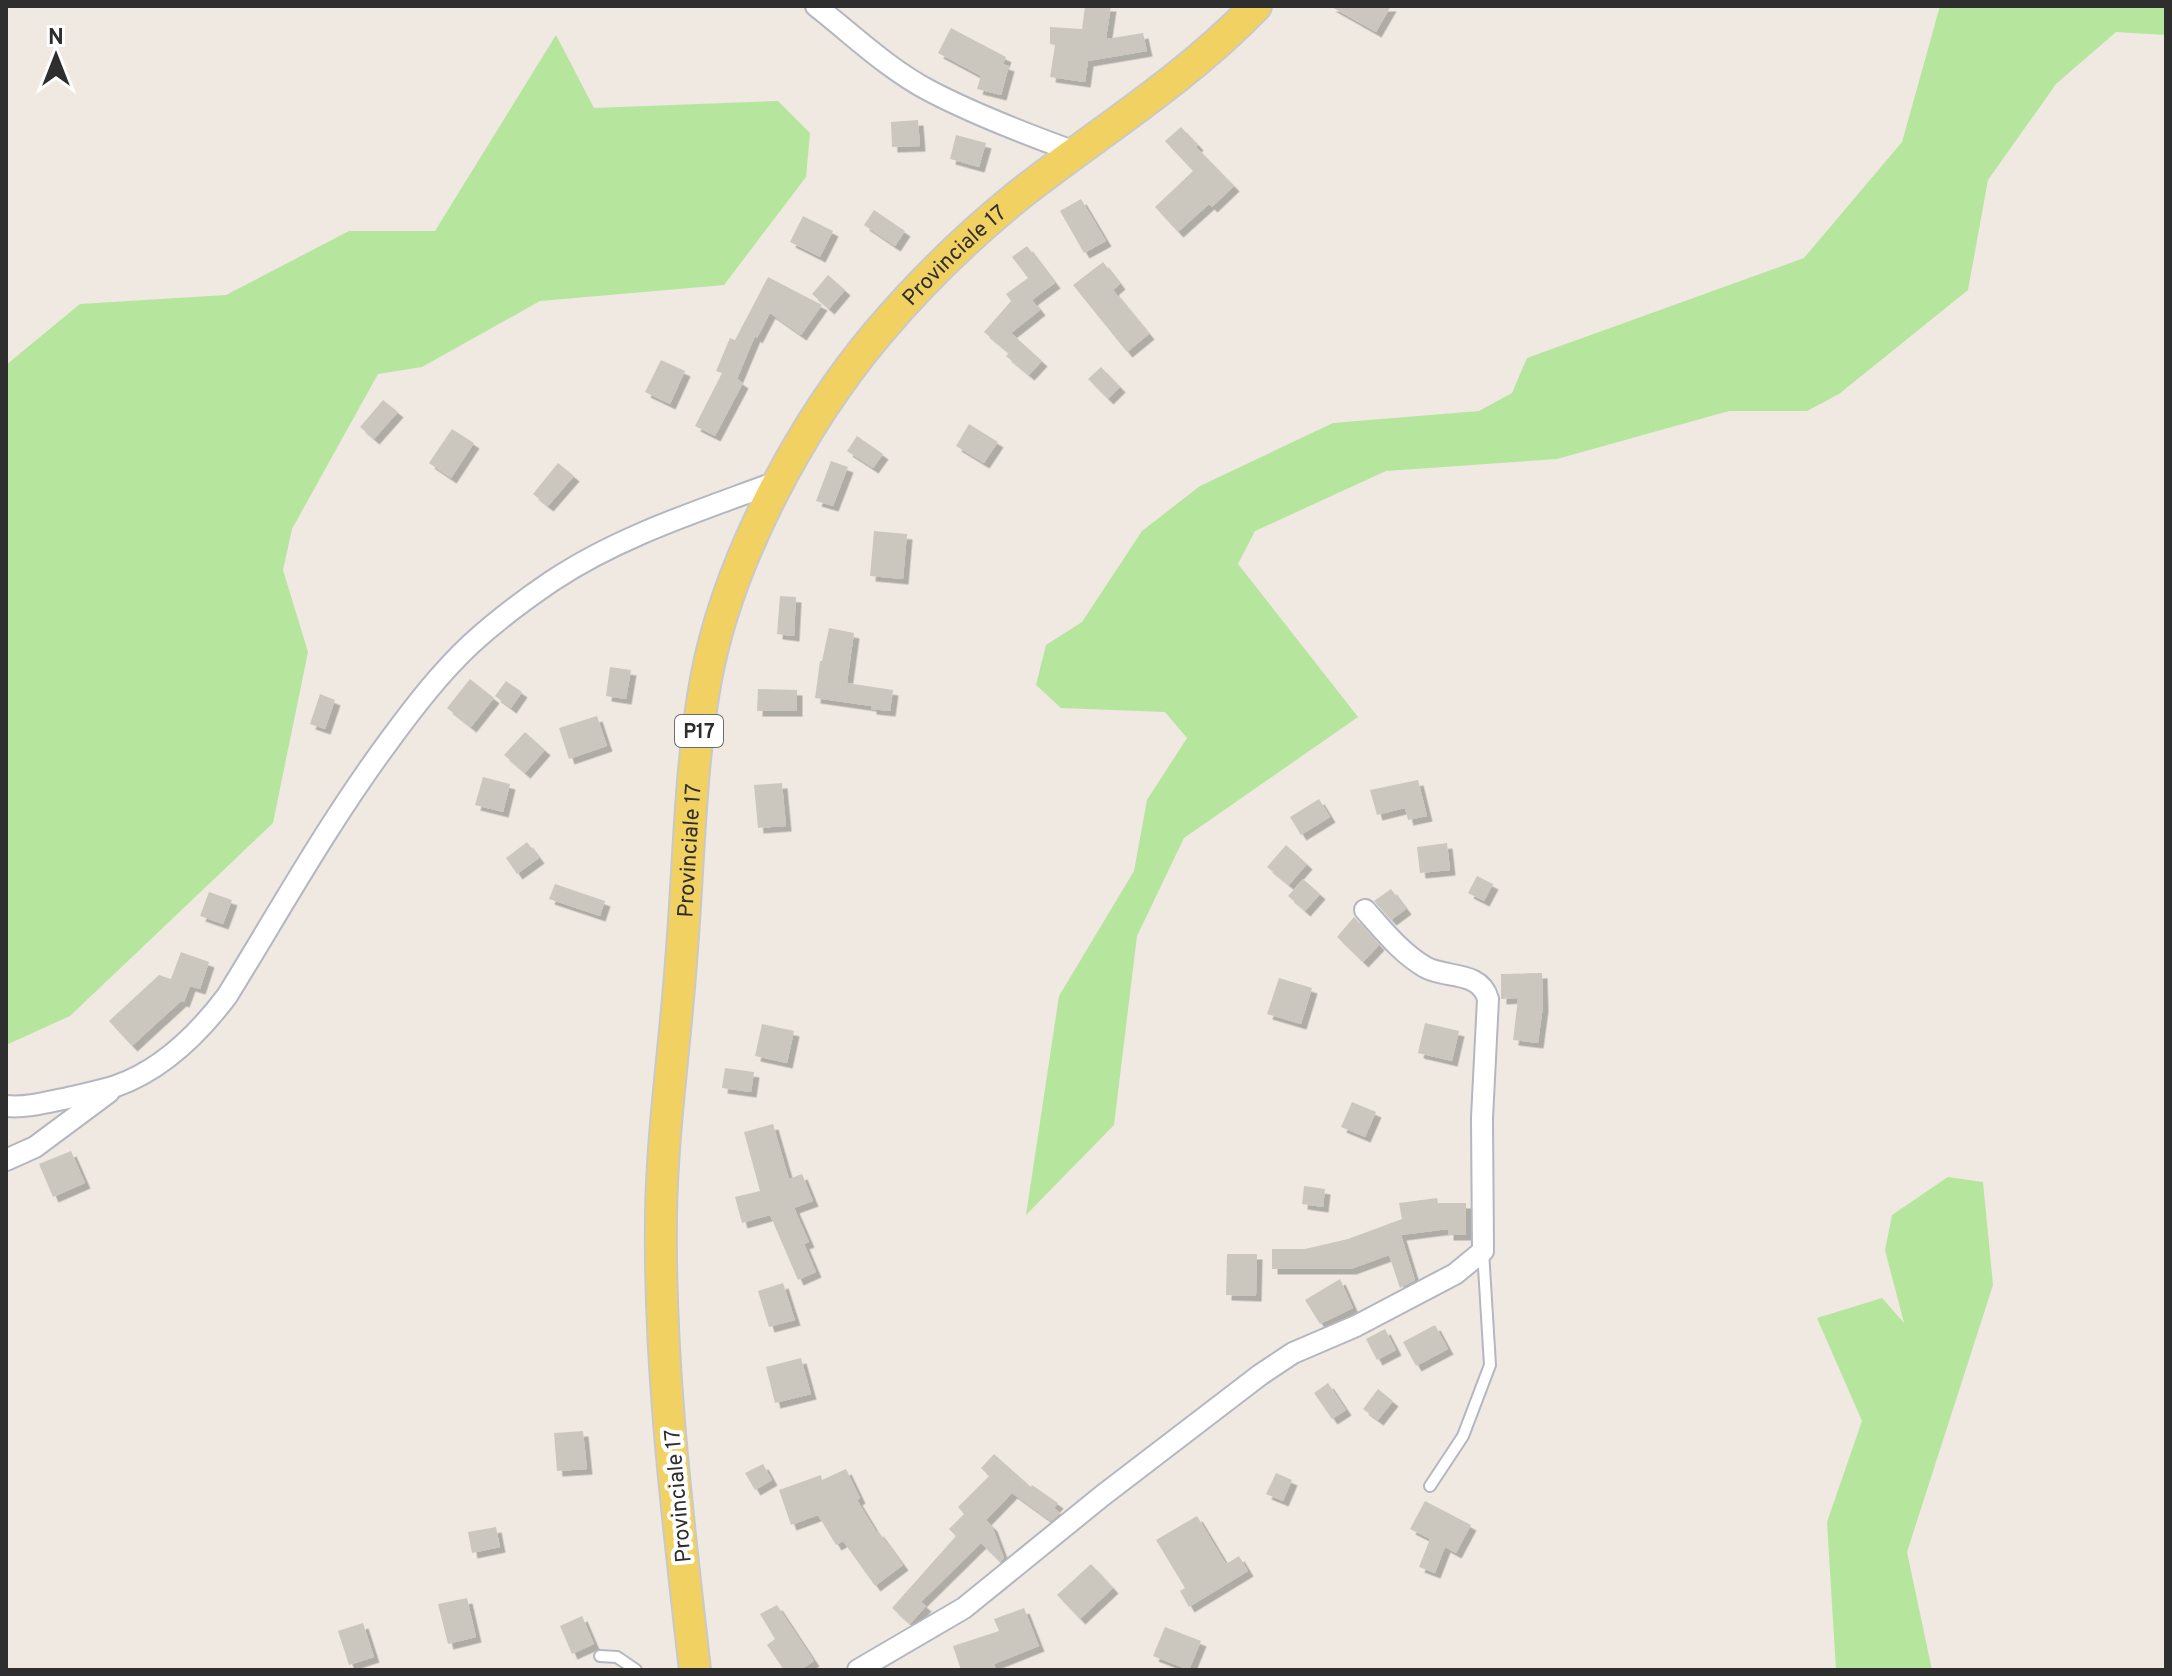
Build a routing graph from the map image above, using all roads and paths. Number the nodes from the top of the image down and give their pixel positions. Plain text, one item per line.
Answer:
1 (816, 6) edge
2 (1256, 6) edge
3 (1078, 153) junction
4 (779, 481) junction
5 (1365, 910) dead end
6 (118, 1085) junction
7 (6, 1106) edge
8 (6, 1160) edge
9 (1483, 1251) junction
10 (1430, 1486) dead end
11 (600, 1656) dead end
12 (636, 1670) edge
13 (695, 1670) edge
14 (858, 1670) edge

1 - 3 street
2 - 3 main road, Provinciale 17 / P17
3 - 4 main road, Provinciale 17 / P17
4 - 6 street
4 - 13 main road, Provinciale 17 / P17
5 - 9 street
6 - 7 street
6 - 8 street
9 - 10 lane
9 - 14 street
11 - 12 lane

